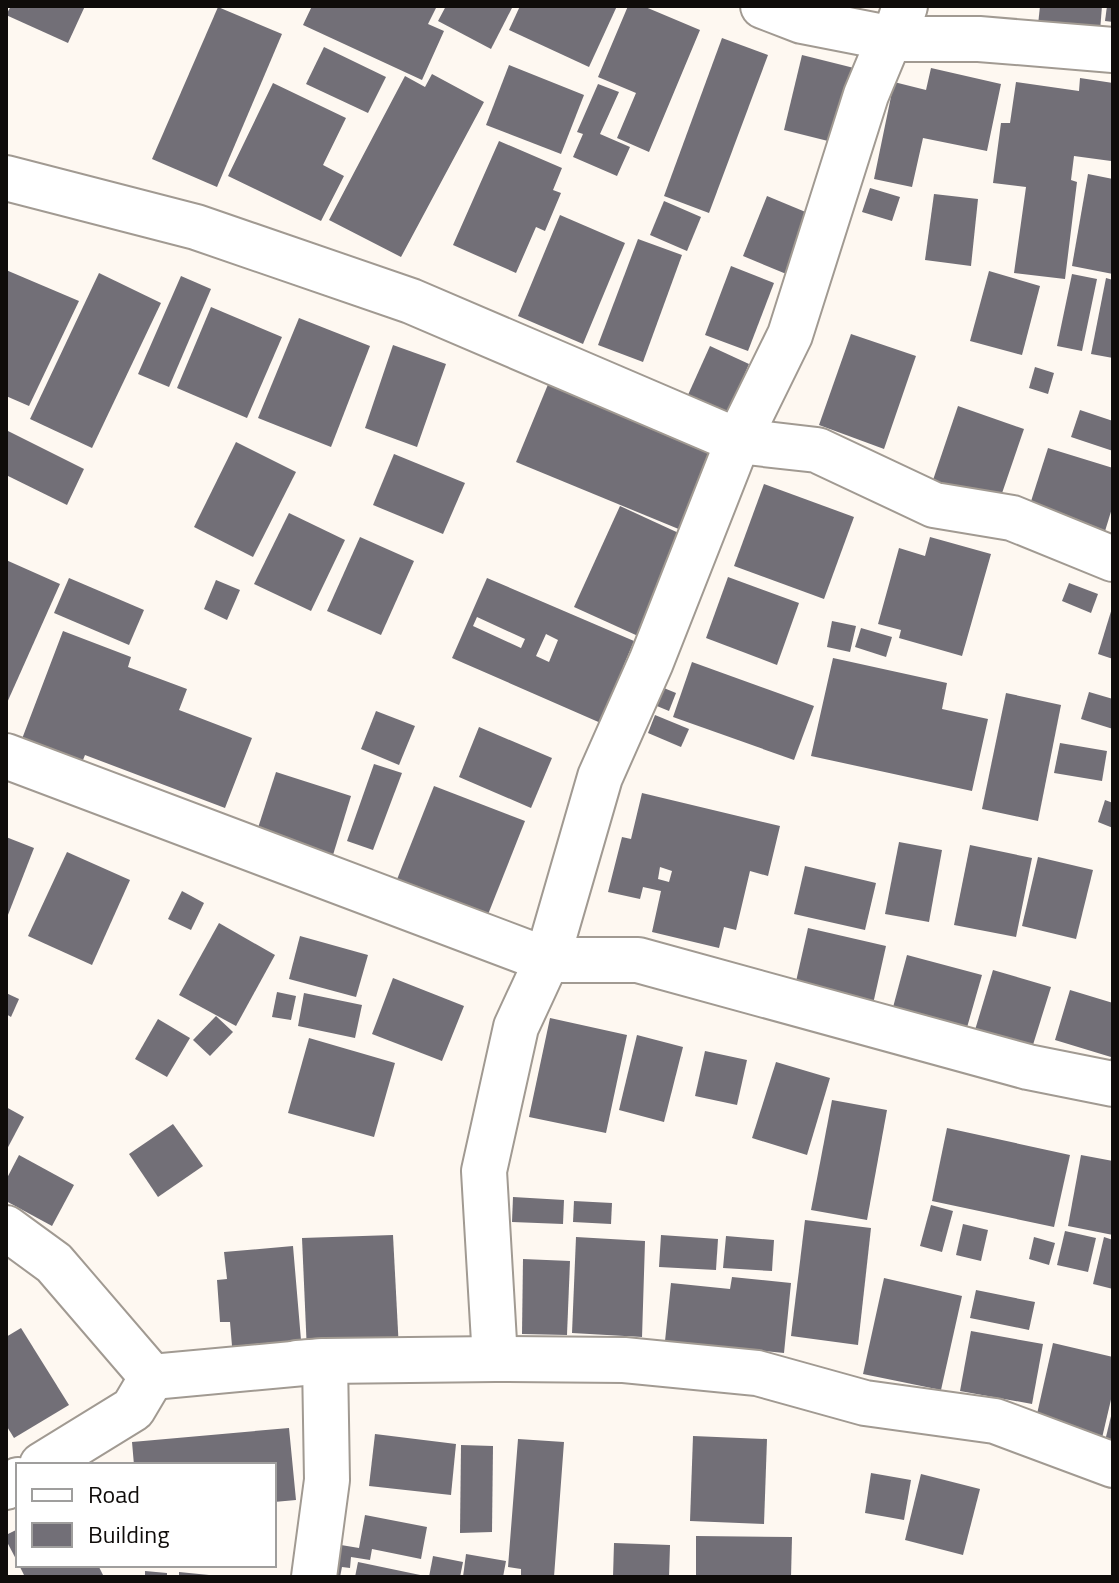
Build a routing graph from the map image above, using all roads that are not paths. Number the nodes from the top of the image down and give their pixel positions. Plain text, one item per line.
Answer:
1 (763, 6) edge
2 (900, 22) edge
3 (1113, 50) edge
4 (6, 178) edge
5 (738, 441) junction
6 (1113, 559) edge
7 (6, 756) edge
8 (547, 960) junction
9 (1113, 1084) edge
10 (6, 1228) edge
11 (495, 1359) junction
12 (325, 1361) junction
13 (152, 1377) junction
14 (45, 1463) edge
15 (1113, 1465) edge
16 (314, 1577) edge

1 - 2 street
2 - 3 street
2 - 5 street
4 - 5 street
5 - 6 street
5 - 8 street
7 - 8 street
8 - 9 street
8 - 11 street
10 - 13 street
11 - 12 street
11 - 15 street
12 - 13 street
12 - 16 street
13 - 14 street

